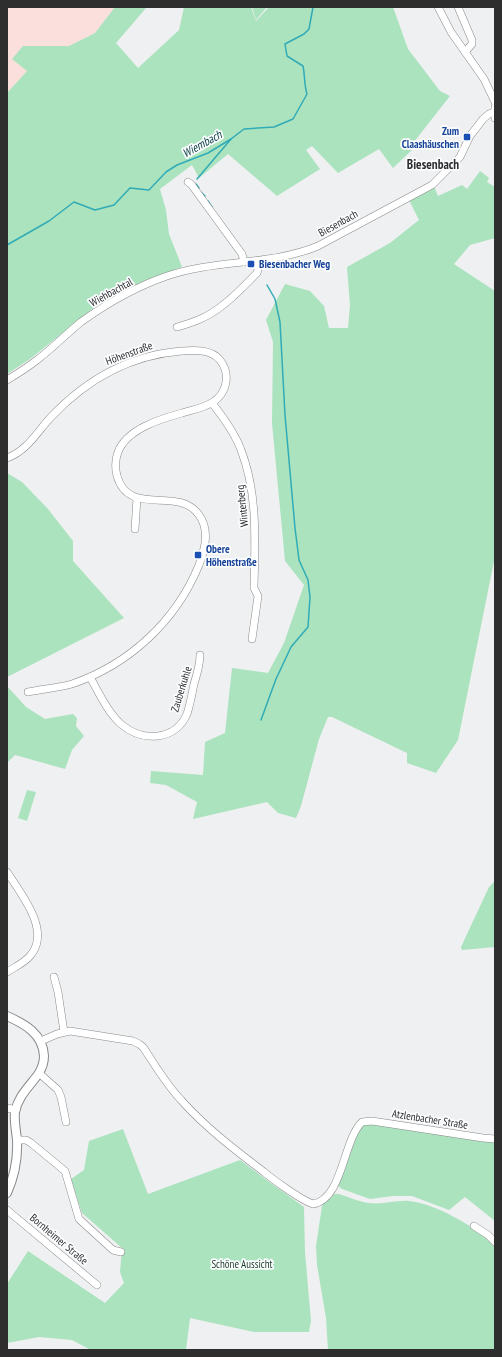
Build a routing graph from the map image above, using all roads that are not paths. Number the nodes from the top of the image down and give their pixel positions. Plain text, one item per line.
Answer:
1 (438, 7) edge
2 (458, 7) edge
3 (465, 52) junction
4 (495, 102) edge
5 (495, 107) edge
6 (494, 112) edge
7 (495, 118) edge
8 (188, 182) dead end
9 (256, 261) junction
10 (244, 262) junction
11 (177, 327) dead end
12 (7, 380) edge
13 (212, 403) junction
14 (7, 458) edge
15 (137, 498) junction
16 (135, 529) dead end
17 (252, 639) dead end
18 (200, 655) dead end
19 (90, 677) junction
20 (28, 692) dead end
21 (7, 872) edge
22 (7, 972) edge
23 (54, 977) dead end
24 (7, 1016) edge
25 (64, 1032) junction
26 (41, 1041) junction
27 (39, 1073) junction
28 (7, 1108) edge
29 (16, 1110) junction
30 (66, 1122) dead end
31 (495, 1139) edge
32 (17, 1140) junction
33 (7, 1193) edge
34 (7, 1210) edge
35 (474, 1226) dead end
36 (495, 1242) edge
37 (121, 1252) dead end
38 (97, 1285) dead end

1 - 3 street
2 - 3 street
3 - 4 street
5 - 6 street
6 - 7 street
6 - 9 street, Biesenbach
8 - 10 street
9 - 10 street, Biesenbach
9 - 11 street
10 - 12 street, Wiehbachtal
13 - 14 street, Höhenstraße
13 - 15 street, Höhenstraße
13 - 17 street, Winterberg
15 - 16 street
15 - 19 street
18 - 19 street, Zauberkuhle
19 - 20 street
21 - 22 street
23 - 25 street
24 - 26 street
25 - 26 street
25 - 31 street, Atzlenbacher Straße
26 - 27 street
27 - 29 street
27 - 30 street
28 - 29 street
29 - 32 street
32 - 33 street
32 - 37 street
34 - 38 street, Bornheimer Straße
35 - 36 street

